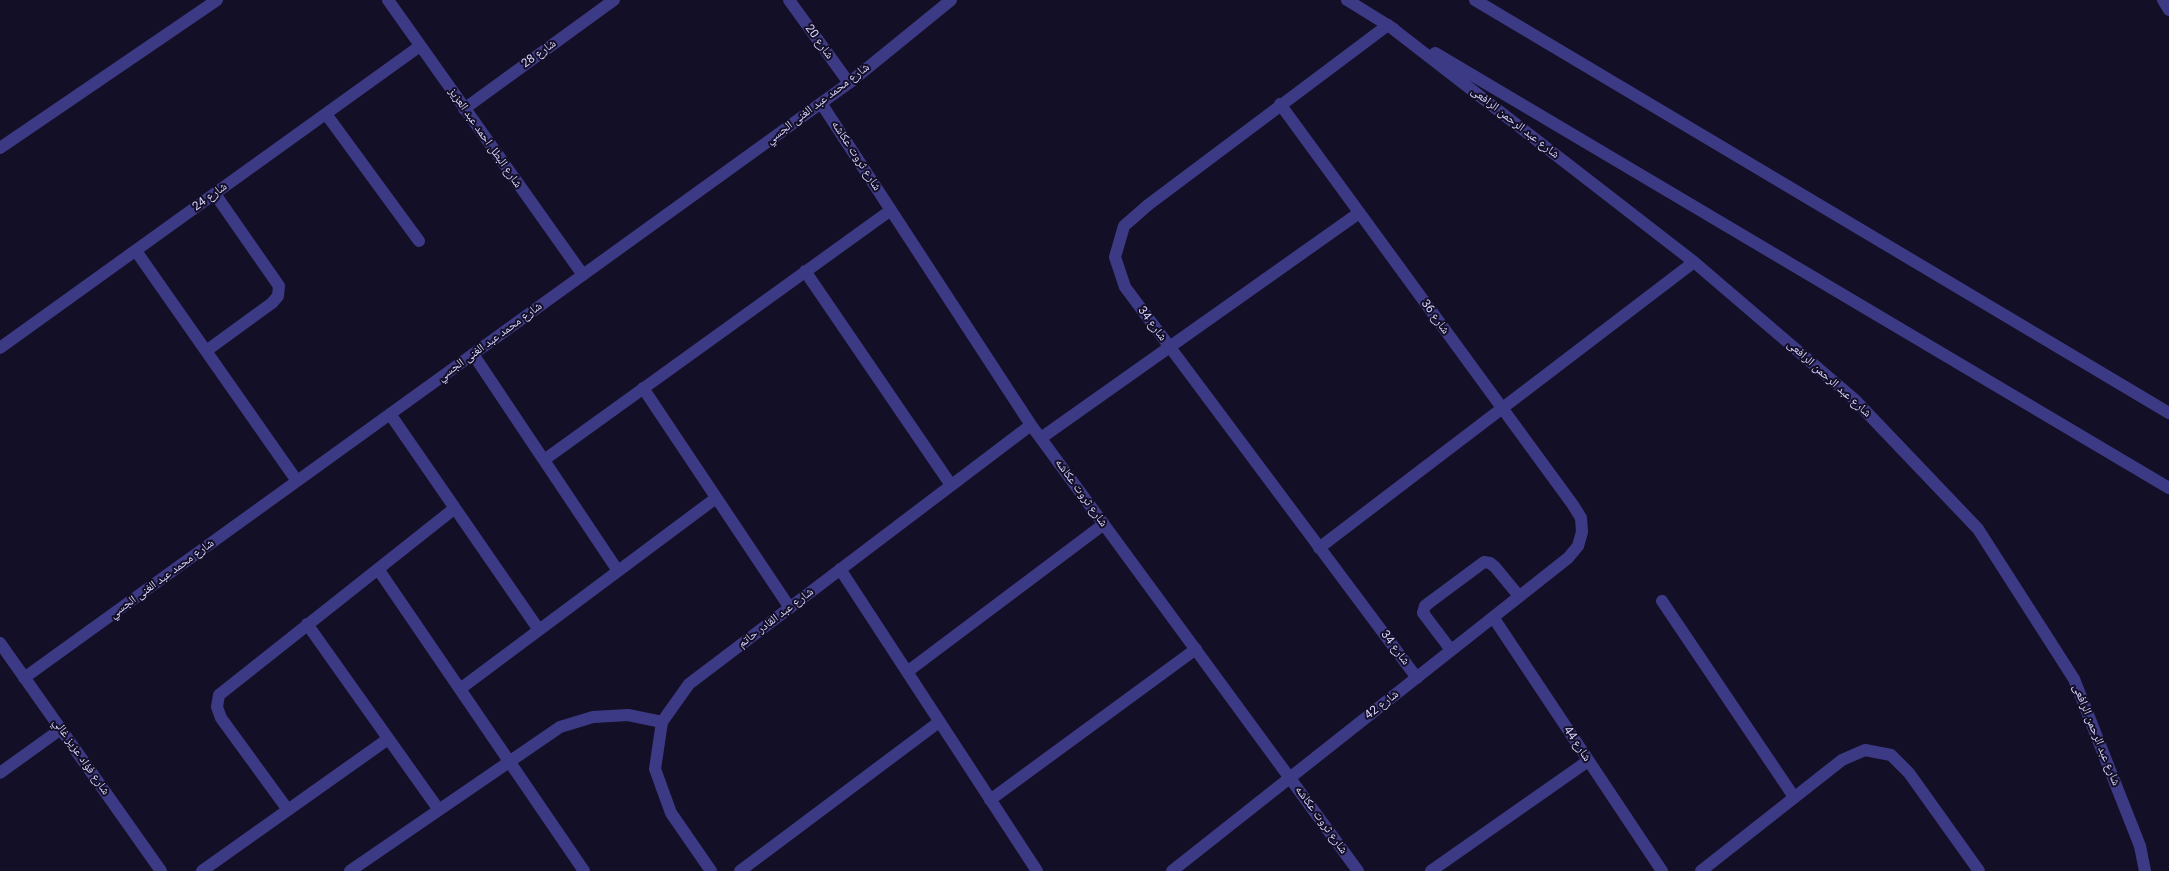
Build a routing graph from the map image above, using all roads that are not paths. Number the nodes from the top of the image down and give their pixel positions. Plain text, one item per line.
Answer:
1 (217, 0) edge
2 (388, 0) edge
3 (614, 0) edge
4 (789, 0) edge
5 (951, 0) edge
6 (1347, 0) edge
7 (1475, 0) edge
8 (2163, 0) edge
9 (2169, 10) edge
10 (1388, 25) junction
11 (420, 46) junction
12 (849, 83) junction
13 (821, 103) junction
14 (1280, 104) junction
15 (464, 109) junction
16 (326, 114) junction
17 (0, 148) edge
18 (215, 194) junction
19 (891, 210) junction
20 (1360, 213) junction
21 (419, 241) dead end
22 (136, 250) junction
23 (1694, 262) junction
24 (805, 271) junction
25 (583, 275) junction
26 (1170, 347) junction
27 (0, 348) edge
28 (206, 351) junction
29 (473, 354) junction
30 (643, 388) junction
31 (1502, 408) junction
32 (390, 414) junction
33 (2169, 414) edge
34 (1031, 425) junction
35 (1041, 438) junction
36 (544, 460) junction
37 (297, 481) junction
38 (951, 485) junction
39 (2169, 488) edge
40 (716, 498) junction
41 (455, 508) junction
42 (1104, 524) junction
43 (1582, 532) joint
44 (1320, 548) junction
45 (378, 569) junction
46 (840, 569) junction
47 (618, 571) junction
48 (1519, 596) junction
49 (1662, 601) dead end
50 (790, 608) junction
51 (1493, 617) junction
52 (307, 624) junction
53 (539, 630) junction
54 (0, 643) edge
55 (1196, 649) junction
56 (1451, 650) junction
57 (907, 672) junction
58 (24, 678) junction
59 (1417, 678) junction
60 (460, 689) junction
61 (662, 722) junction
62 (939, 722) junction
63 (61, 730) junction
64 (388, 739) junction
65 (1588, 760) junction
66 (510, 762) junction
67 (0, 773) edge
68 (1290, 778) junction
69 (1794, 797) junction
70 (990, 800) junction
71 (288, 810) junction
72 (439, 810) junction
73 (1030, 869) edge
74 (162, 871) edge
75 (202, 871) edge
76 (350, 871) edge
77 (584, 871) edge
78 (711, 871) edge
79 (740, 871) edge
80 (1172, 871) edge
81 (1358, 871) edge
82 (1431, 871) edge
83 (1662, 871) edge
84 (1701, 871) edge
85 (1978, 871) edge
86 (2145, 871) edge

1 - 17 street
2 - 11 street, شارع البطل احمد عبد العزيز
3 - 15 street, شارع 28
4 - 12 street, شارع 20
5 - 12 street, شارع محمد عبد الغنى الجسي
6 - 10 street, شارع عبد الرحمن الرافعى
7 - 33 street
8 - 9 street
10 - 14 street, شارع 34
10 - 23 street, شارع عبد الرحمن الرافعى
10 - 39 street, شارع عبد الرحمن الرافعى
11 - 15 street, شارع البطل احمد عبد العزيز
11 - 16 street, شارع 24
12 - 13 street, شارع محمد عبد الغنى الجسي
13 - 19 street, شارع ثروت عكاشه
13 - 25 street, شارع محمد عبد الغنى الجسي
14 - 20 street, شارع 36
14 - 26 street, شارع 34
15 - 25 street, شارع البطل احمد عبد العزيز
16 - 18 street, شارع 24
16 - 21 street
18 - 22 street, شارع 24
18 - 28 street
19 - 24 street
19 - 34 street, شارع ثروت عكاشه
20 - 26 street
20 - 31 street, شارع 36
22 - 27 street, شارع 24
22 - 28 street
23 - 31 street
23 - 86 street, شارع عبد الرحمن الرافعى
24 - 30 street
24 - 38 street
25 - 29 street, شارع محمد عبد الغنى الجسي
26 - 35 street
26 - 44 street, شارع 34
28 - 37 street
29 - 32 street, شارع محمد عبد الغنى الجسي
29 - 36 street
30 - 36 street
30 - 40 street
31 - 43 street, شارع 36
31 - 44 street
32 - 37 street, شارع محمد عبد الغنى الجسي
32 - 41 street
34 - 35 street, شارع ثروت عكاشه
34 - 38 street, شارع عبد القادر حاتم
35 - 42 street, شارع ثروت عكاشه
36 - 47 street
37 - 58 street, شارع محمد عبد الغنى الجسي
38 - 46 street, شارع عبد القادر حاتم
40 - 47 street
40 - 50 street
41 - 45 street
41 - 53 street
42 - 55 street, شارع ثروت عكاشه
42 - 57 street
43 - 48 street, شارع 42
44 - 59 street, شارع 34
45 - 52 street
45 - 60 street
46 - 50 street, شارع عبد القادر حاتم
46 - 57 street
47 - 53 street
48 - 51 street, شارع 42
48 - 56 street
49 - 69 street
50 - 61 street, شارع عبد القادر حاتم
51 - 56 street, شارع 42
51 - 65 street, شارع 44
52 - 64 street
52 - 71 street
53 - 60 street
54 - 58 street, شارع فؤاد عزيز غالي
55 - 68 street, شارع ثروت عكاشه
55 - 70 street
56 - 59 street, شارع 42
57 - 62 street
58 - 63 street, شارع فؤاد عزيز غالي
59 - 68 street, شارع 42
60 - 66 street
61 - 66 street
61 - 78 street, شارع عبد القادر حاتم
62 - 70 street
62 - 79 street
63 - 67 street
63 - 74 street, شارع فؤاد عزيز غالي
64 - 71 street
64 - 72 street
65 - 82 street
65 - 83 street, شارع 44
66 - 72 street
66 - 77 street
68 - 80 street, شارع 42
68 - 81 street, شارع ثروت عكاشه
69 - 84 street
69 - 85 street
70 - 73 street
71 - 75 street
72 - 76 street

